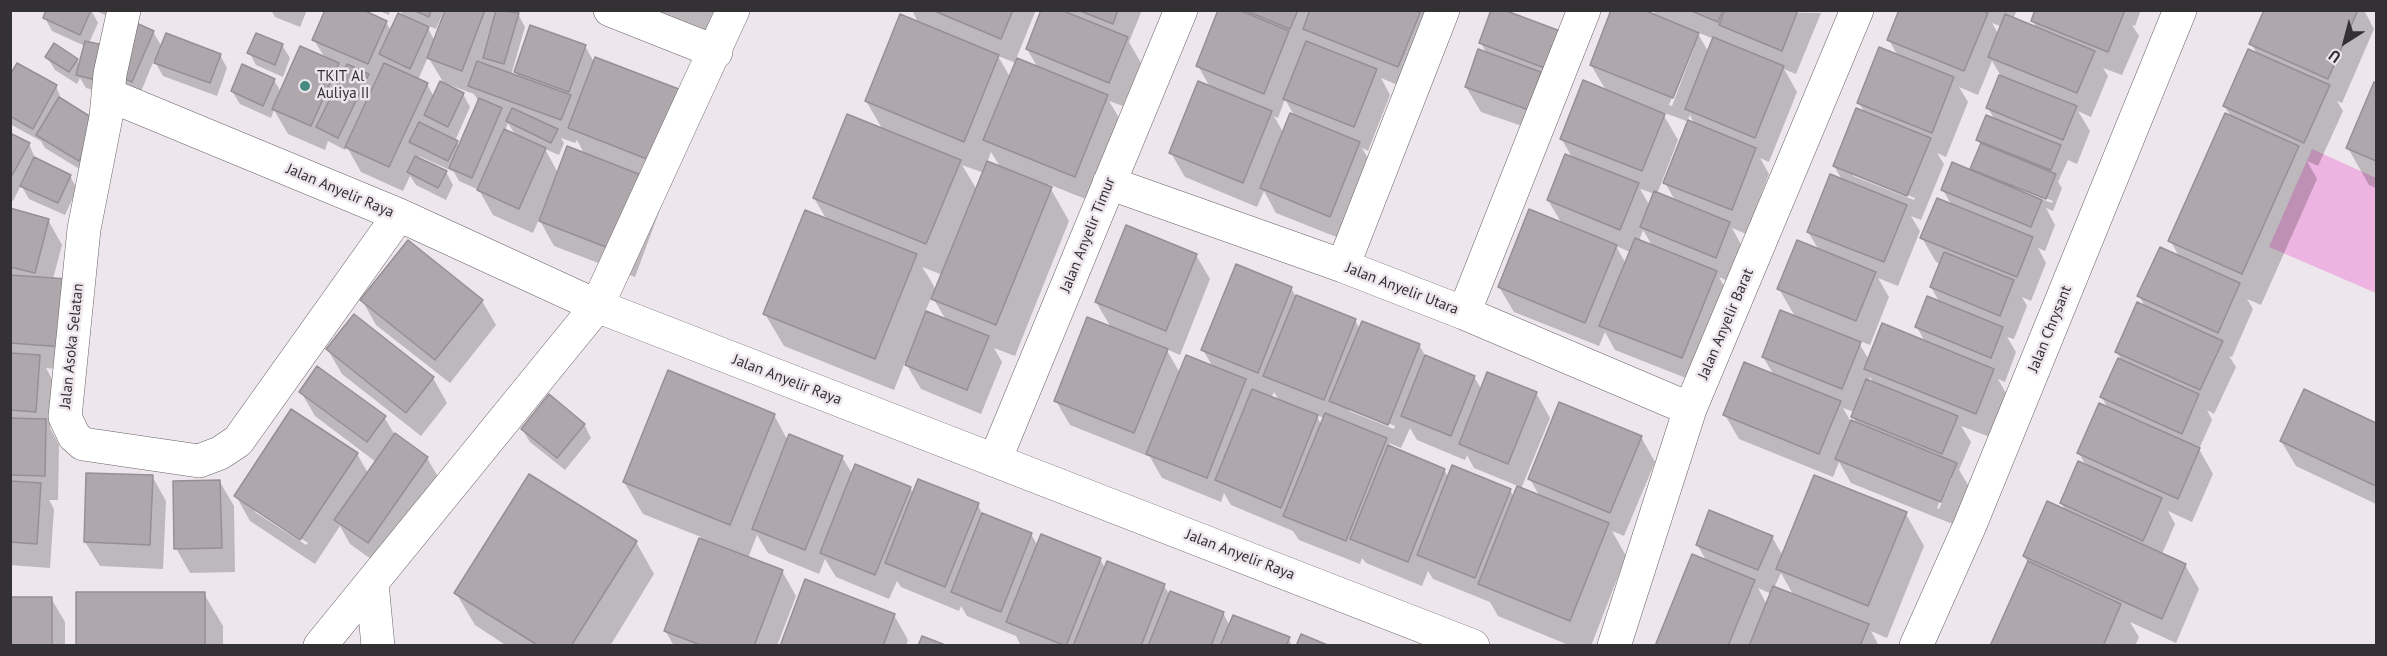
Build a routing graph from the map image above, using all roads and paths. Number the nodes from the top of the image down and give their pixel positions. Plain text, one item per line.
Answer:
1 (124, 10) edge
2 (609, 10) edge
3 (733, 10) edge
4 (1181, 10) edge
5 (1443, 10) edge
6 (1584, 10) edge
7 (1857, 10) edge
8 (2180, 10) edge
9 (716, 52) junction
10 (109, 95) junction
11 (1109, 183) junction
12 (399, 215) junction
13 (1343, 266) junction
14 (597, 306) junction
15 (1464, 313) junction
16 (1690, 409) junction
17 (995, 460) junction
18 (372, 583) junction
19 (320, 645) edge
20 (378, 645) edge
21 (1473, 645) edge
22 (1614, 645) edge
23 (1916, 645) edge

1 - 10 street, Jalan Asoka Selatan
2 - 9 street
3 - 9 street
4 - 11 street, Jalan Anyelir Timur
5 - 13 street
6 - 15 street
7 - 16 street, Jalan Anyelir Barat
8 - 23 street, Jalan Chrysant
9 - 14 street
10 - 12 street, Jalan Anyelir Raya
10 - 12 street, Jalan Asoka Selatan
11 - 13 street, Jalan Anyelir Utara
11 - 17 street, Jalan Anyelir Timur
12 - 14 street, Jalan Anyelir Raya
13 - 15 street, Jalan Anyelir Utara
14 - 17 street, Jalan Anyelir Raya
14 - 18 street
15 - 16 street, Jalan Anyelir Utara
16 - 22 street, Jalan Anyelir Barat
17 - 21 street, Jalan Anyelir Raya
18 - 19 street
18 - 20 street

